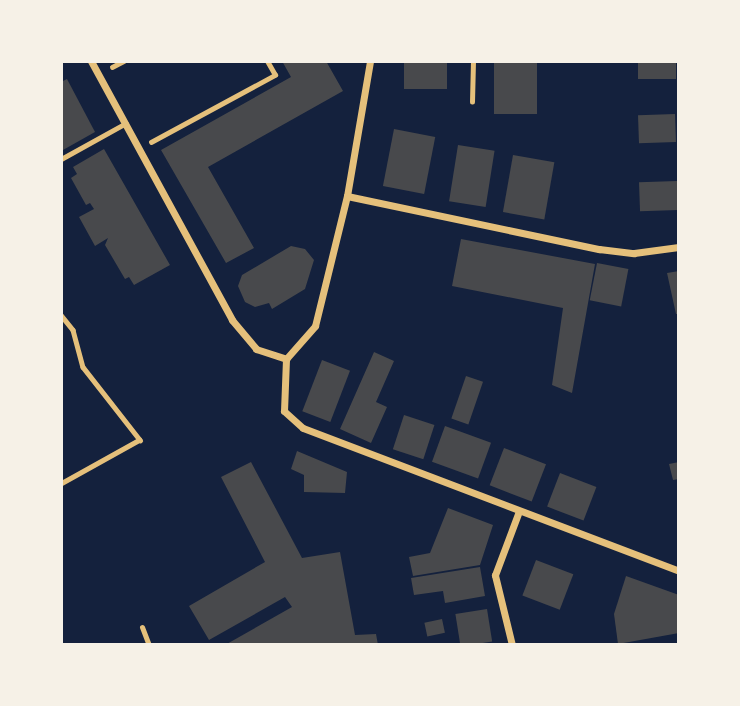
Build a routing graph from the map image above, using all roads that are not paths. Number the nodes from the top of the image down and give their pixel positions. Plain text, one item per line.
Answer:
1 (91, 61) edge
2 (370, 61) edge
3 (127, 123) junction
4 (61, 159) edge
5 (347, 196) junction
6 (679, 247) edge
7 (286, 359) junction
8 (519, 511) junction
9 (679, 572) edge
10 (142, 628) dead end
11 (149, 645) edge
12 (512, 645) edge

1 - 3 street
2 - 5 street
3 - 4 lane
3 - 7 street
5 - 6 street
5 - 7 street
7 - 8 street
8 - 9 street
8 - 12 street
10 - 11 lane

